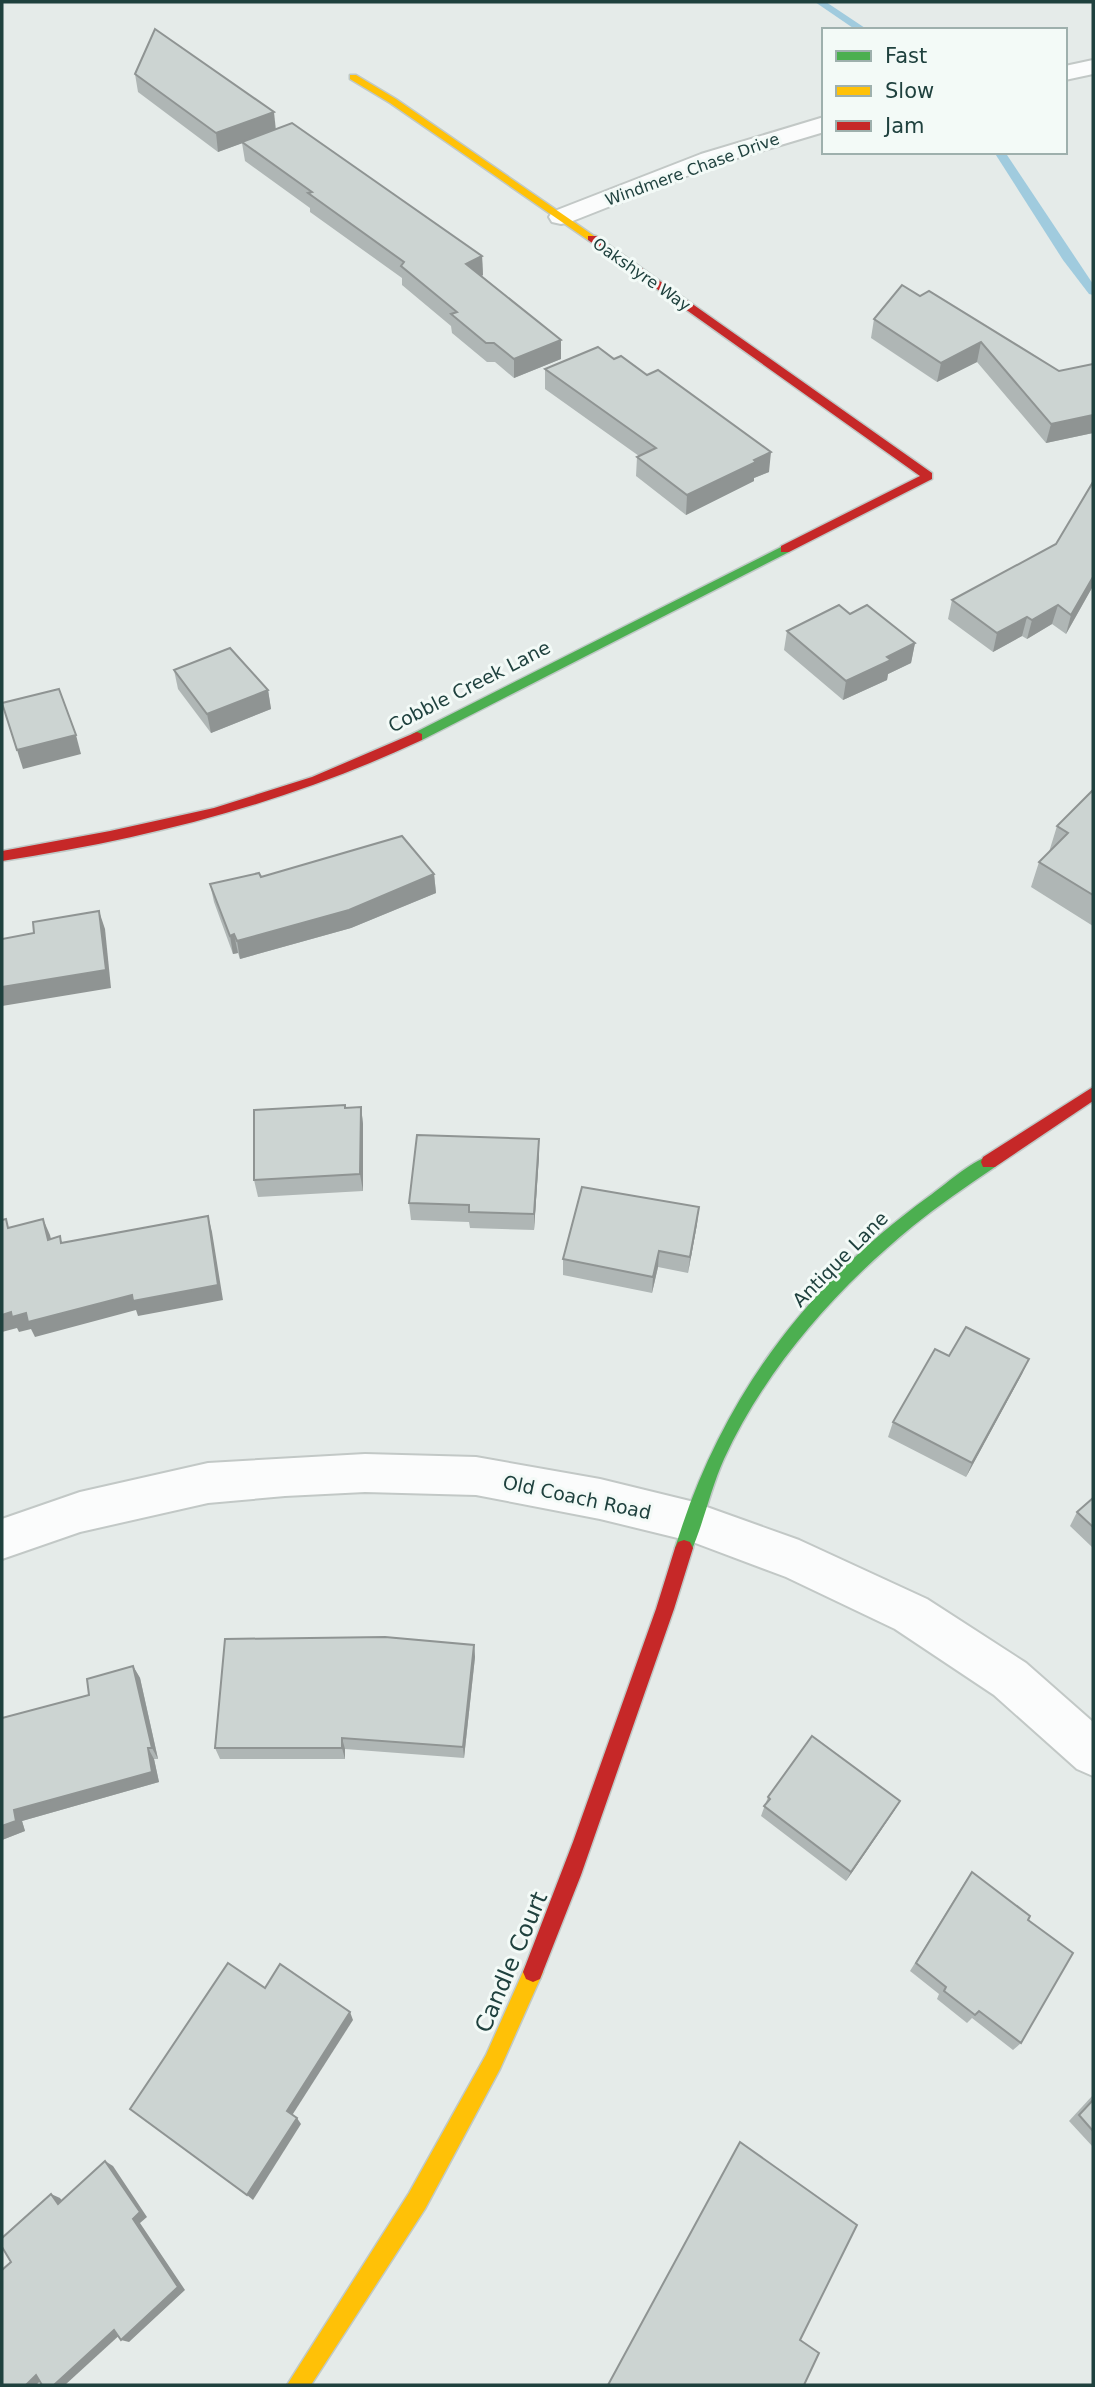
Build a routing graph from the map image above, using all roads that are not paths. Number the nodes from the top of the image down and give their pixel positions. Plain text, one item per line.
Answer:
1 (1093, 67) edge
2 (1067, 73) edge
3 (353, 77) dead end
4 (822, 125) edge
5 (561, 217) junction
6 (928, 476) joint
7 (2, 856) edge
8 (1093, 1093) edge
9 (690, 1521) junction
10 (2, 1539) edge
11 (1093, 1753) edge
12 (298, 2385) edge

1 - 2 street
3 - 5 street, Oakshyre Way
4 - 5 street, Windmere Chase Drive
5 - 6 street, Oakshyre Way
6 - 7 street, Cobble Creek Lane
8 - 9 street, Antique Lane
9 - 10 street, Old Coach Road
9 - 11 street, Old Coach Road
9 - 12 street, Candle Court

